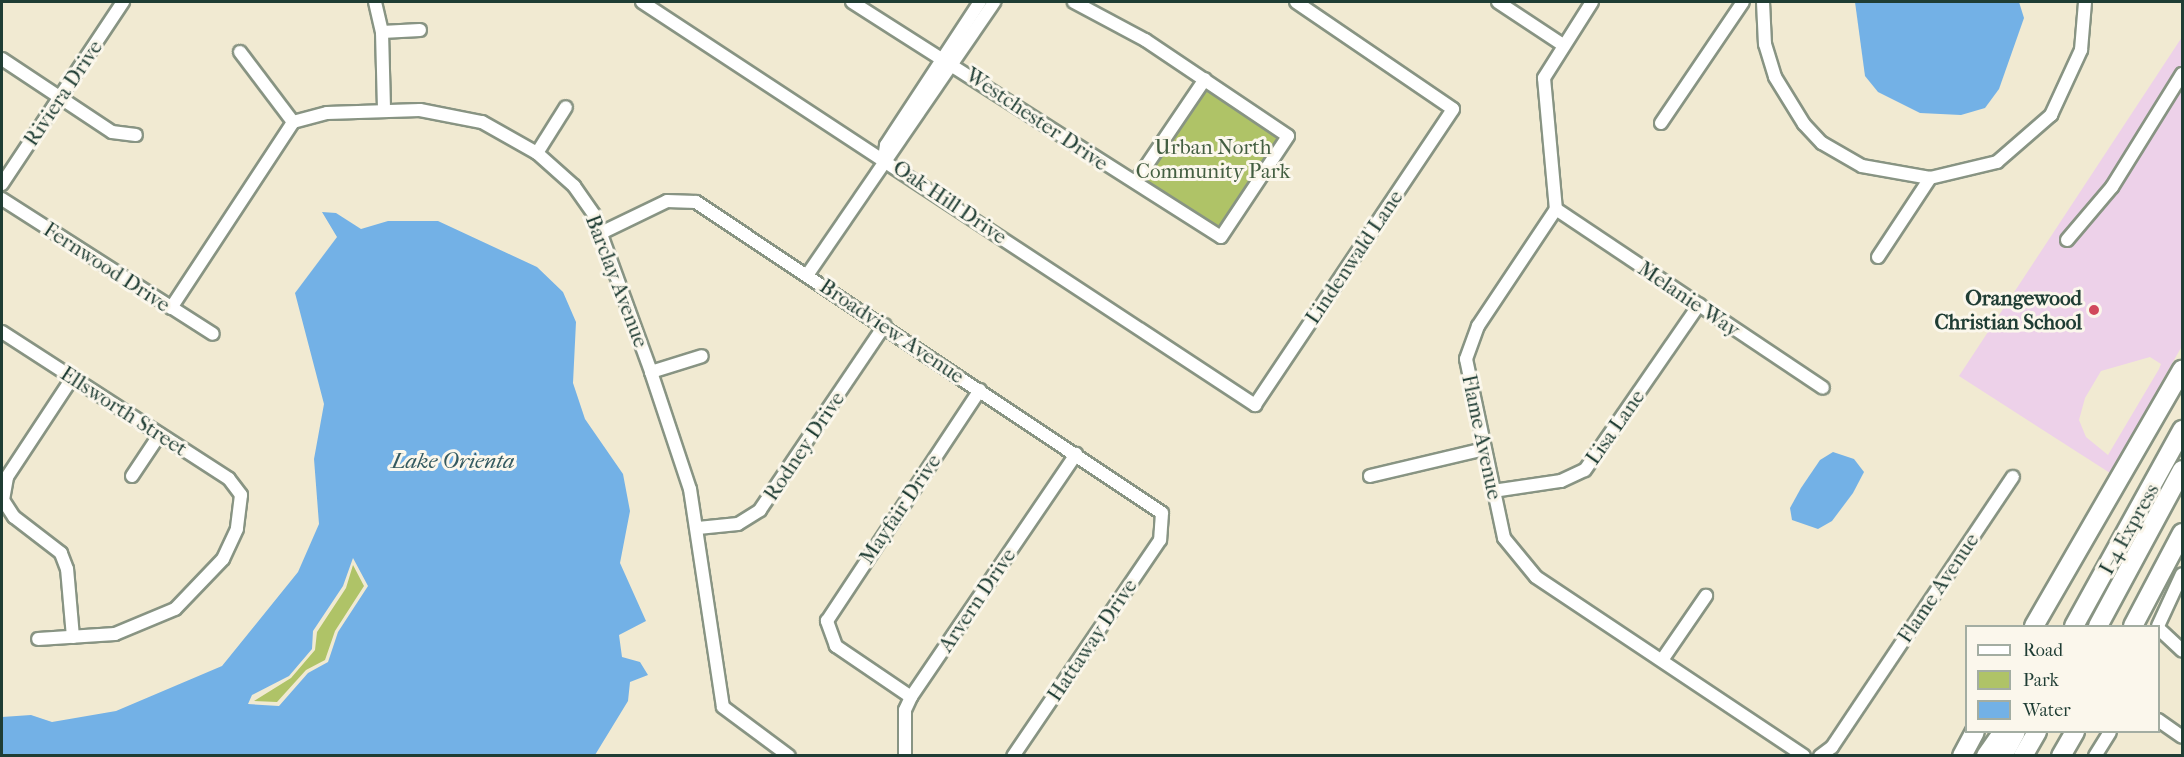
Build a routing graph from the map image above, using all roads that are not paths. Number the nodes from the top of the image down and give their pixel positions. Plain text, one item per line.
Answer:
1 (123, 2) edge
2 (375, 2) edge
3 (642, 2) edge
4 (852, 2) edge
5 (980, 2) edge
6 (994, 2) edge
7 (1074, 2) edge
8 (1296, 2) edge
9 (1498, 2) edge
10 (1592, 2) edge
11 (1743, 2) edge
12 (1763, 2) edge
13 (2085, 2) edge
14 (420, 30) dead end
15 (382, 32) junction
16 (1563, 45) junction
17 (240, 52) dead end
18 (2, 58) edge
19 (947, 61) junction
20 (2182, 74) edge
21 (1205, 79) junction
22 (60, 97) junction
23 (566, 107) dead end
24 (384, 110) junction
25 (293, 122) junction
26 (1660, 123) dead end
27 (136, 135) dead end
28 (537, 153) junction
29 (884, 158) junction
30 (1930, 178) junction
31 (1136, 182) junction
32 (2, 184) edge
33 (2, 199) edge
34 (1556, 209) junction
35 (603, 232) junction
36 (2067, 240) dead end
37 (1878, 257) dead end
38 (808, 274) junction
39 (1699, 305) junction
40 (171, 308) junction
41 (885, 325) junction
42 (2, 332) edge
43 (213, 334) dead end
44 (702, 356) dead end
45 (2182, 370) edge
46 (651, 372) junction
47 (73, 377) junction
48 (1823, 388) dead end
49 (980, 390) junction
50 (1255, 405) joint
51 (2182, 430) edge
52 (160, 434) junction
53 (1484, 449) junction
54 (1076, 454) junction
55 (2182, 470) edge
56 (132, 476) dead end
57 (1370, 476) dead end
58 (2013, 477) dead end
59 (1493, 491) junction
60 (1165, 522) joint
61 (698, 528) junction
62 (2182, 533) edge
63 (2182, 574) edge
64 (1706, 596) dead end
65 (2035, 625) edge
66 (2075, 625) edge
67 (2099, 625) edge
68 (2134, 625) edge
69 (2159, 625) edge
70 (2160, 629) edge
71 (73, 637) junction
72 (38, 639) dead end
73 (2182, 650) edge
74 (1662, 660) junction
75 (911, 697) junction
76 (2160, 721) edge
77 (1974, 733) edge
78 (2002, 733) edge
79 (2015, 733) edge
80 (2036, 733) edge
81 (2045, 733) edge
82 (2074, 733) edge
83 (2109, 733) edge
84 (2182, 737) edge
85 (789, 756) edge
86 (905, 756) edge
87 (1013, 756) edge
88 (1804, 756) edge
89 (1820, 756) edge
90 (1962, 756) edge
91 (1986, 756) edge
92 (2003, 756) edge
93 (2023, 756) edge
94 (2034, 756) edge
95 (2061, 756) edge
96 (2095, 756) edge

1 - 22 street, Riviera Drive
2 - 15 street
3 - 29 street, Oak Hill Drive
4 - 19 street, Westchester Drive
5 - 19 street
6 - 19 street
7 - 21 street
8 - 50 street, Lindenwald Lane
9 - 16 street
10 - 16 street
11 - 26 street
12 - 30 street
13 - 30 street
14 - 15 street
15 - 24 street
16 - 34 street
17 - 25 street
18 - 22 street
19 - 29 street
19 - 31 street, Westchester Drive
20 - 36 street
21 - 31 street
21 - 31 street, Westchester Drive
22 - 27 street
22 - 32 street, Riviera Drive
23 - 28 street
24 - 25 street, Barclay Avenue
24 - 28 street, Barclay Avenue
25 - 40 street
28 - 35 street, Barclay Avenue
29 - 38 street
29 - 50 street, Oak Hill Drive
30 - 37 street
33 - 40 street, Fernwood Drive
34 - 39 street, Melanie Way
34 - 53 street, Flame Avenue
35 - 38 street, Broadview Avenue
35 - 46 street, Barclay Avenue
38 - 41 street, Broadview Avenue
39 - 48 street, Melanie Way
39 - 59 street, Lisa Lane
40 - 43 street, Fernwood Drive
41 - 49 street, Broadview Avenue
41 - 61 street, Rodney Drive
42 - 47 street, Ellsworth Street
44 - 46 street
45 - 65 highway
46 - 61 street, Barclay Avenue
47 - 52 street, Ellsworth Street
47 - 71 street
49 - 54 street, Broadview Avenue
49 - 75 street, Mayfair Drive
51 - 66 highway, I-4 Express
52 - 56 street
52 - 71 street, Ellsworth Street
53 - 57 street
53 - 59 street, Flame Avenue
54 - 60 street, Broadview Avenue
54 - 75 street, Arvern Drive
55 - 67 highway, I-4 Express
58 - 89 street, Flame Avenue
59 - 74 street, Flame Avenue
60 - 87 street, Hattaway Drive
61 - 85 street, Barclay Avenue
62 - 68 highway
63 - 69 street
64 - 74 street
70 - 73 street
71 - 72 street
74 - 88 street, Flame Avenue
75 - 86 street, Arvern Drive
76 - 84 street
77 - 90 highway
78 - 91 highway
79 - 92 highway
80 - 93 highway
81 - 94 highway
82 - 95 highway
83 - 96 street

